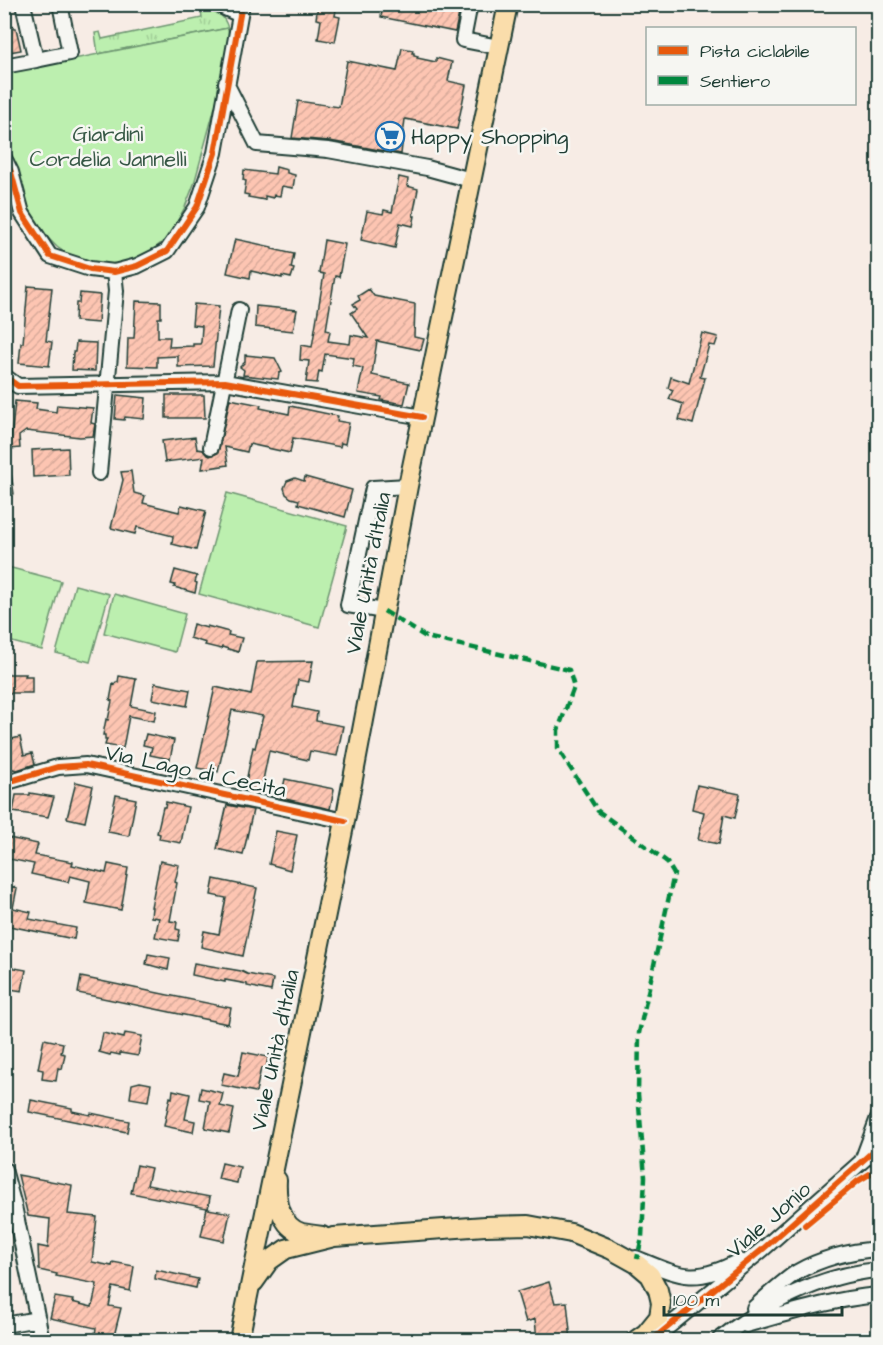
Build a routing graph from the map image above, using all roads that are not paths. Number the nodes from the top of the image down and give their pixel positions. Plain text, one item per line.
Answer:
1 (23, 4) edge
2 (60, 4) edge
3 (216, 4) edge
4 (470, 4) edge
5 (508, 4) edge
6 (241, 10) edge
7 (499, 48) junction
8 (36, 60) junction
9 (4, 66) edge
10 (225, 80) junction
11 (4, 158) edge
12 (471, 180) junction
13 (114, 272) junction
14 (238, 310) dead end
15 (4, 376) edge
16 (225, 382) junction
17 (108, 384) junction
18 (422, 417) junction
19 (211, 447) dead end
20 (99, 473) dead end
21 (408, 486) junction
22 (384, 611) junction
23 (4, 783) edge
24 (345, 820) junction
25 (879, 1118) edge
26 (879, 1147) edge
27 (277, 1151) junction
28 (879, 1154) edge
29 (862, 1162) junction
30 (4, 1169) edge
31 (334, 1237) junction
32 (610, 1249) junction
33 (763, 1249) junction
34 (879, 1249) edge
35 (879, 1270) edge
36 (879, 1295) edge
37 (244, 1312) junction
38 (38, 1319) junction
39 (4, 1325) edge
40 (732, 1329) junction
41 (645, 1338) edge
42 (42, 1341) edge
43 (239, 1341) edge
44 (718, 1341) edge

1 - 8 street
2 - 8 street
3 - 6 street
4 - 7 street
5 - 7 main road, Viale Unità d'Italia
6 - 10 street
7 - 12 main road, Viale Unità d'Italia
8 - 9 street
10 - 12 street
10 - 13 street
11 - 13 street
12 - 18 main road, Viale Unità d'Italia
13 - 17 street
14 - 16 street
15 - 17 street
16 - 17 street
16 - 18 street
16 - 19 street
17 - 20 street
18 - 21 main road, Viale Unità d'Italia
21 - 22 main road, Viale Unità d'Italia
21 - 22 street
22 - 24 main road, Viale Unità d'Italia
23 - 24 street, Via Lago di Cecita
24 - 27 main road, Viale Unità d'Italia
25 - 29 street
26 - 29 street, Viale Jonio
27 - 31 main road
27 - 37 main road
28 - 29 street
29 - 33 street, Viale Jonio
30 - 38 street
31 - 32 main road
31 - 37 main road
32 - 33 street
32 - 41 main road
33 - 41 street, Viale Jonio
34 - 40 street
35 - 40 street
36 - 40 street
37 - 43 main road
38 - 39 street
38 - 42 street
40 - 44 street

